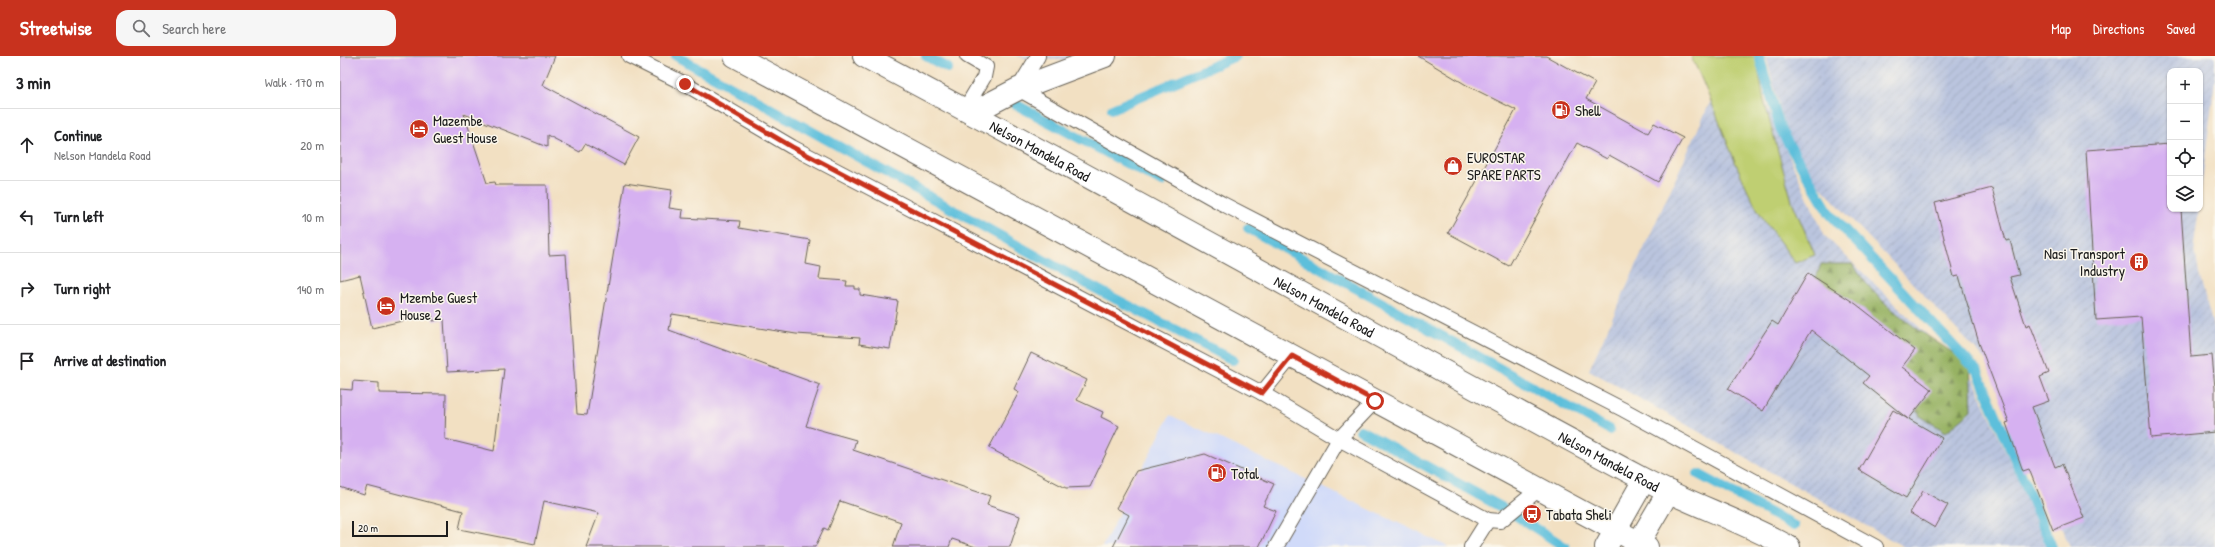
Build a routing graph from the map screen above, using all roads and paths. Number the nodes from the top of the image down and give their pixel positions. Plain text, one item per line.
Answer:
1 (629, 56) edge
2 (735, 56) edge
3 (864, 56) edge
4 (967, 56) edge
5 (1038, 56) edge
6 (1105, 56) edge
7 (1018, 88) junction
8 (968, 111) junction
9 (1292, 356) junction
10 (1262, 393) junction
11 (1375, 401) junction
12 (1339, 439) junction
13 (1644, 480) junction
14 (1539, 489) junction
15 (1669, 491) junction
16 (1488, 520) junction
17 (1611, 538) edge
18 (1640, 546) edge
19 (1276, 547) edge
20 (1471, 547) edge
21 (1789, 547) edge
22 (1876, 547) edge

1 - 10 lane
2 - 9 main road
3 - 8 main road, Nelson Mandela Road
4 - 8 lane
5 - 7 lane
6 - 7 main road
7 - 8 main road
7 - 22 lane
8 - 13 main road, Nelson Mandela Road
9 - 10 lane
9 - 11 main road
10 - 12 lane
11 - 12 lane
11 - 14 main road
12 - 16 lane
12 - 19 lane
13 - 15 main road, Nelson Mandela Road
13 - 17 main road
14 - 16 lane
14 - 17 main road
15 - 18 main road
15 - 21 main road, Nelson Mandela Road
16 - 20 lane
17 - 18 main road

